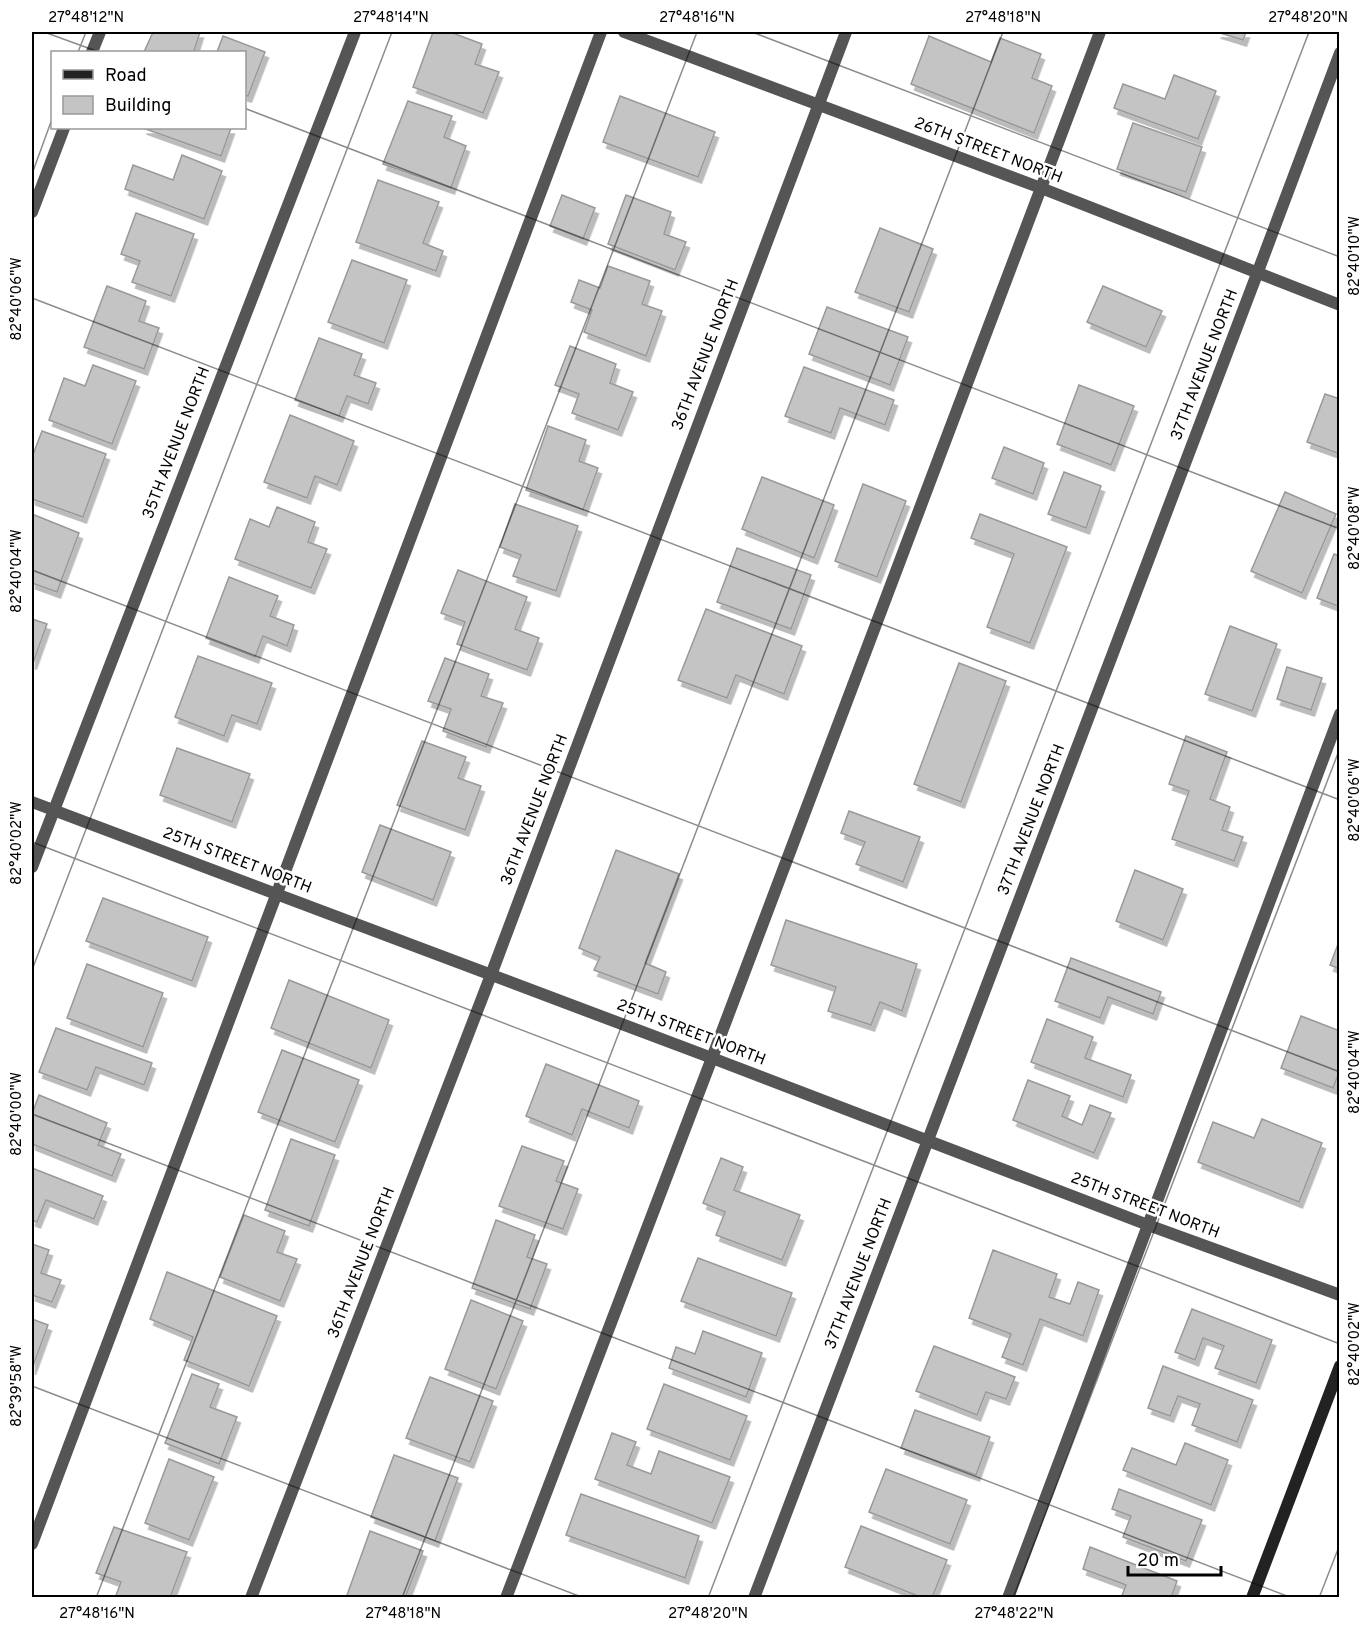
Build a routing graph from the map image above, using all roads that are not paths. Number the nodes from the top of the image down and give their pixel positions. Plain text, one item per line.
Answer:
1 (100, 32) edge
2 (355, 32) edge
3 (601, 32) edge
4 (624, 32) edge
5 (846, 32) edge
6 (1100, 32) edge
7 (92, 51) edge
8 (1340, 53) edge
9 (818, 105) junction
10 (64, 129) edge
11 (1041, 188) junction
12 (32, 212) edge
13 (1257, 274) junction
14 (1340, 305) edge
15 (1340, 714) edge
16 (32, 802) edge
17 (53, 810) junction
18 (32, 867) edge
19 (275, 894) junction
20 (491, 975) junction
21 (712, 1058) junction
22 (928, 1141) junction
23 (1148, 1225) junction
24 (1340, 1295) edge
25 (1340, 1366) edge
26 (32, 1544) edge
27 (251, 1598) edge
28 (506, 1598) edge
29 (754, 1598) edge
30 (1008, 1598) edge
31 (1252, 1598) edge

1 - 7 street
2 - 17 street, 35TH AVENUE NORTH
3 - 19 street
4 - 9 street, 26TH STREET NORTH
5 - 9 street, 36TH AVENUE NORTH
6 - 11 street
8 - 13 street, 37TH AVENUE NORTH
9 - 11 street, 26TH STREET NORTH
9 - 20 street, 36TH AVENUE NORTH
10 - 12 street
11 - 13 street, 26TH STREET NORTH
11 - 21 street
13 - 14 street, 26TH STREET NORTH
13 - 22 street, 37TH AVENUE NORTH
15 - 23 street
16 - 17 street, 25TH STREET NORTH
17 - 18 street, 35TH AVENUE NORTH
17 - 19 street, 25TH STREET NORTH
19 - 20 street, 25TH STREET NORTH
19 - 26 street
20 - 21 street, 25TH STREET NORTH
20 - 27 street, 36TH AVENUE NORTH
21 - 22 street, 25TH STREET NORTH
21 - 28 street
22 - 23 street, 25TH STREET NORTH
22 - 29 street, 37TH AVENUE NORTH
23 - 24 street, 25TH STREET NORTH
23 - 30 street
25 - 31 main road

